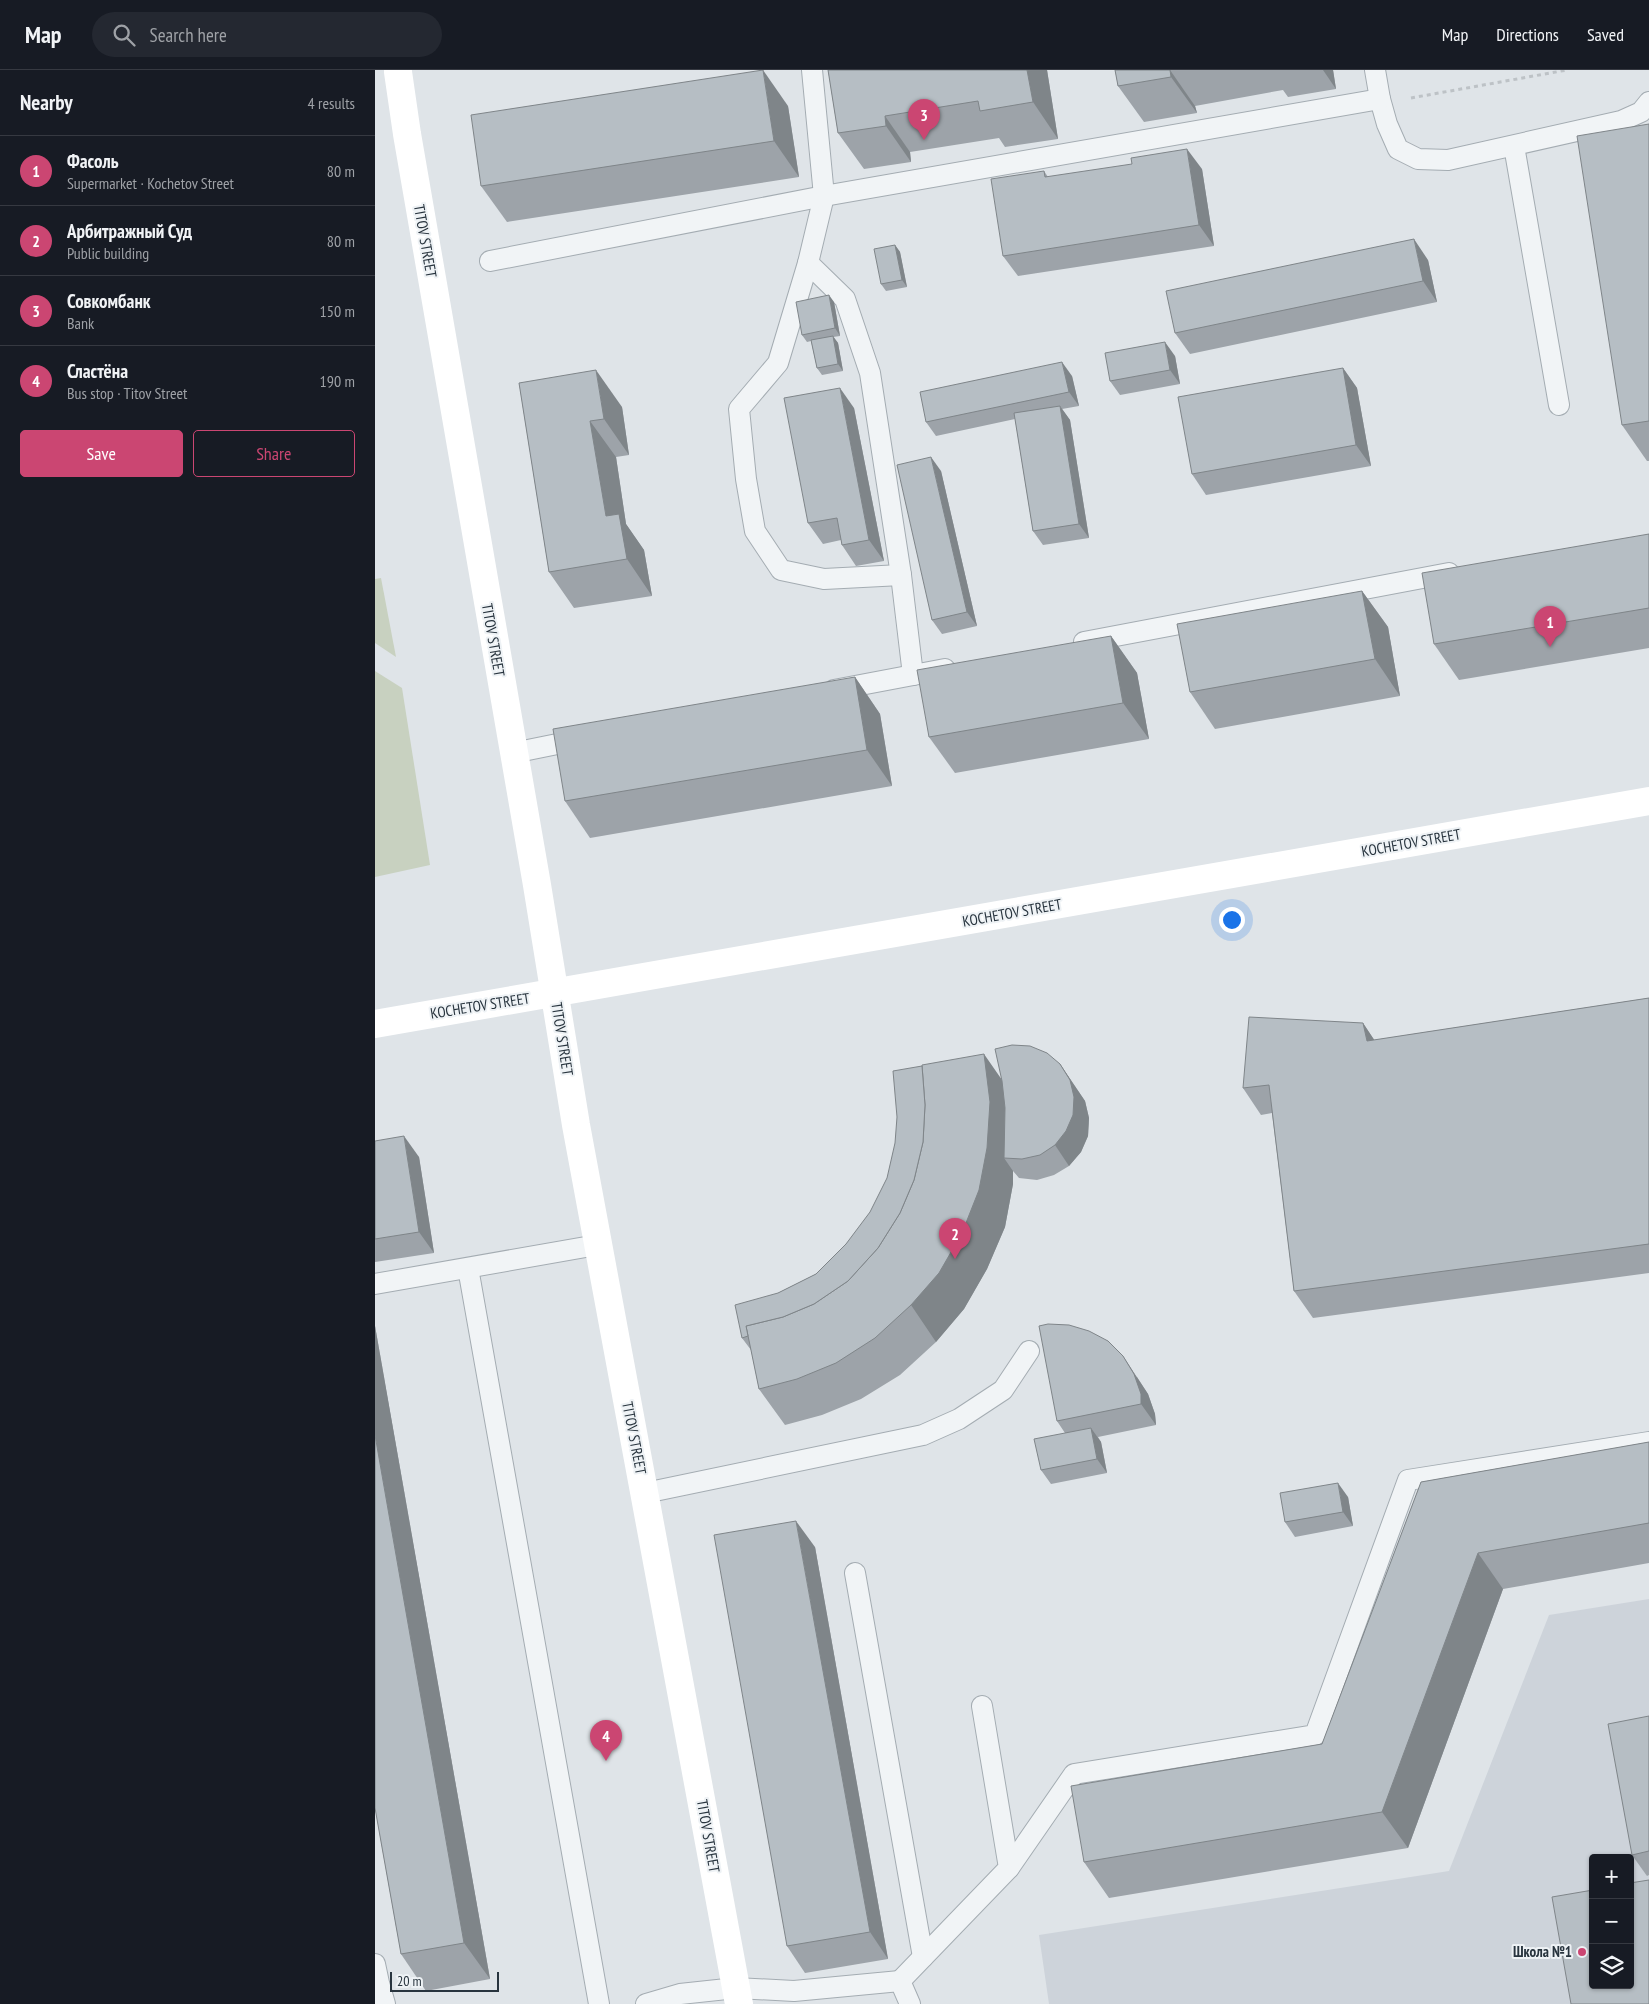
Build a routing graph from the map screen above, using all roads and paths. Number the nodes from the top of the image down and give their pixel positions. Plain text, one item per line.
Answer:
1 (812, 70) edge
2 (1375, 70) edge
3 (1567, 70) edge
4 (394, 72) edge
5 (1380, 99) junction
6 (1649, 102) edge
7 (1514, 146) junction
8 (824, 196) junction
9 (490, 261) dead end
10 (808, 263) junction
11 (1559, 405) dead end
12 (1462, 570) edge
13 (901, 575) junction
14 (1070, 645) edge
15 (962, 666) edge
16 (913, 675) junction
17 (815, 694) edge
18 (601, 736) edge
19 (513, 753) junction
20 (1649, 801) edge
21 (554, 994) junction
22 (375, 1024) edge
23 (597, 1245) junction
24 (467, 1268) junction
25 (375, 1284) edge
26 (1029, 1350) dead end
27 (1649, 1442) edge
28 (645, 1493) junction
29 (855, 1573) dead end
30 (983, 1706) dead end
31 (1009, 1868) junction
32 (923, 1957) junction
33 (375, 1964) edge
34 (900, 1981) junction
35 (738, 1996) edge
36 (385, 2004) edge
37 (599, 2004) edge
38 (646, 2004) edge
39 (910, 2004) edge

1 - 8 lane
2 - 5 lane
3 - 5 path
4 - 19 main road, TITOV STREET
5 - 7 lane
5 - 8 lane
6 - 7 lane
7 - 11 lane
8 - 9 lane
8 - 10 lane
10 - 13 lane
10 - 13 lane
12 - 14 lane
13 - 16 lane
15 - 16 lane
16 - 17 lane
18 - 19 lane
19 - 21 main road, TITOV STREET
20 - 21 main road, KOCHETOV STREET
21 - 22 main road, KOCHETOV STREET
21 - 23 main road, TITOV STREET
23 - 24 lane
23 - 28 main road, TITOV STREET
24 - 25 lane
24 - 37 lane
26 - 28 lane
27 - 31 lane
28 - 35 main road, TITOV STREET
29 - 32 lane
30 - 31 lane
31 - 32 lane
32 - 34 lane
33 - 36 lane
34 - 35 lane
34 - 39 lane
35 - 38 lane

